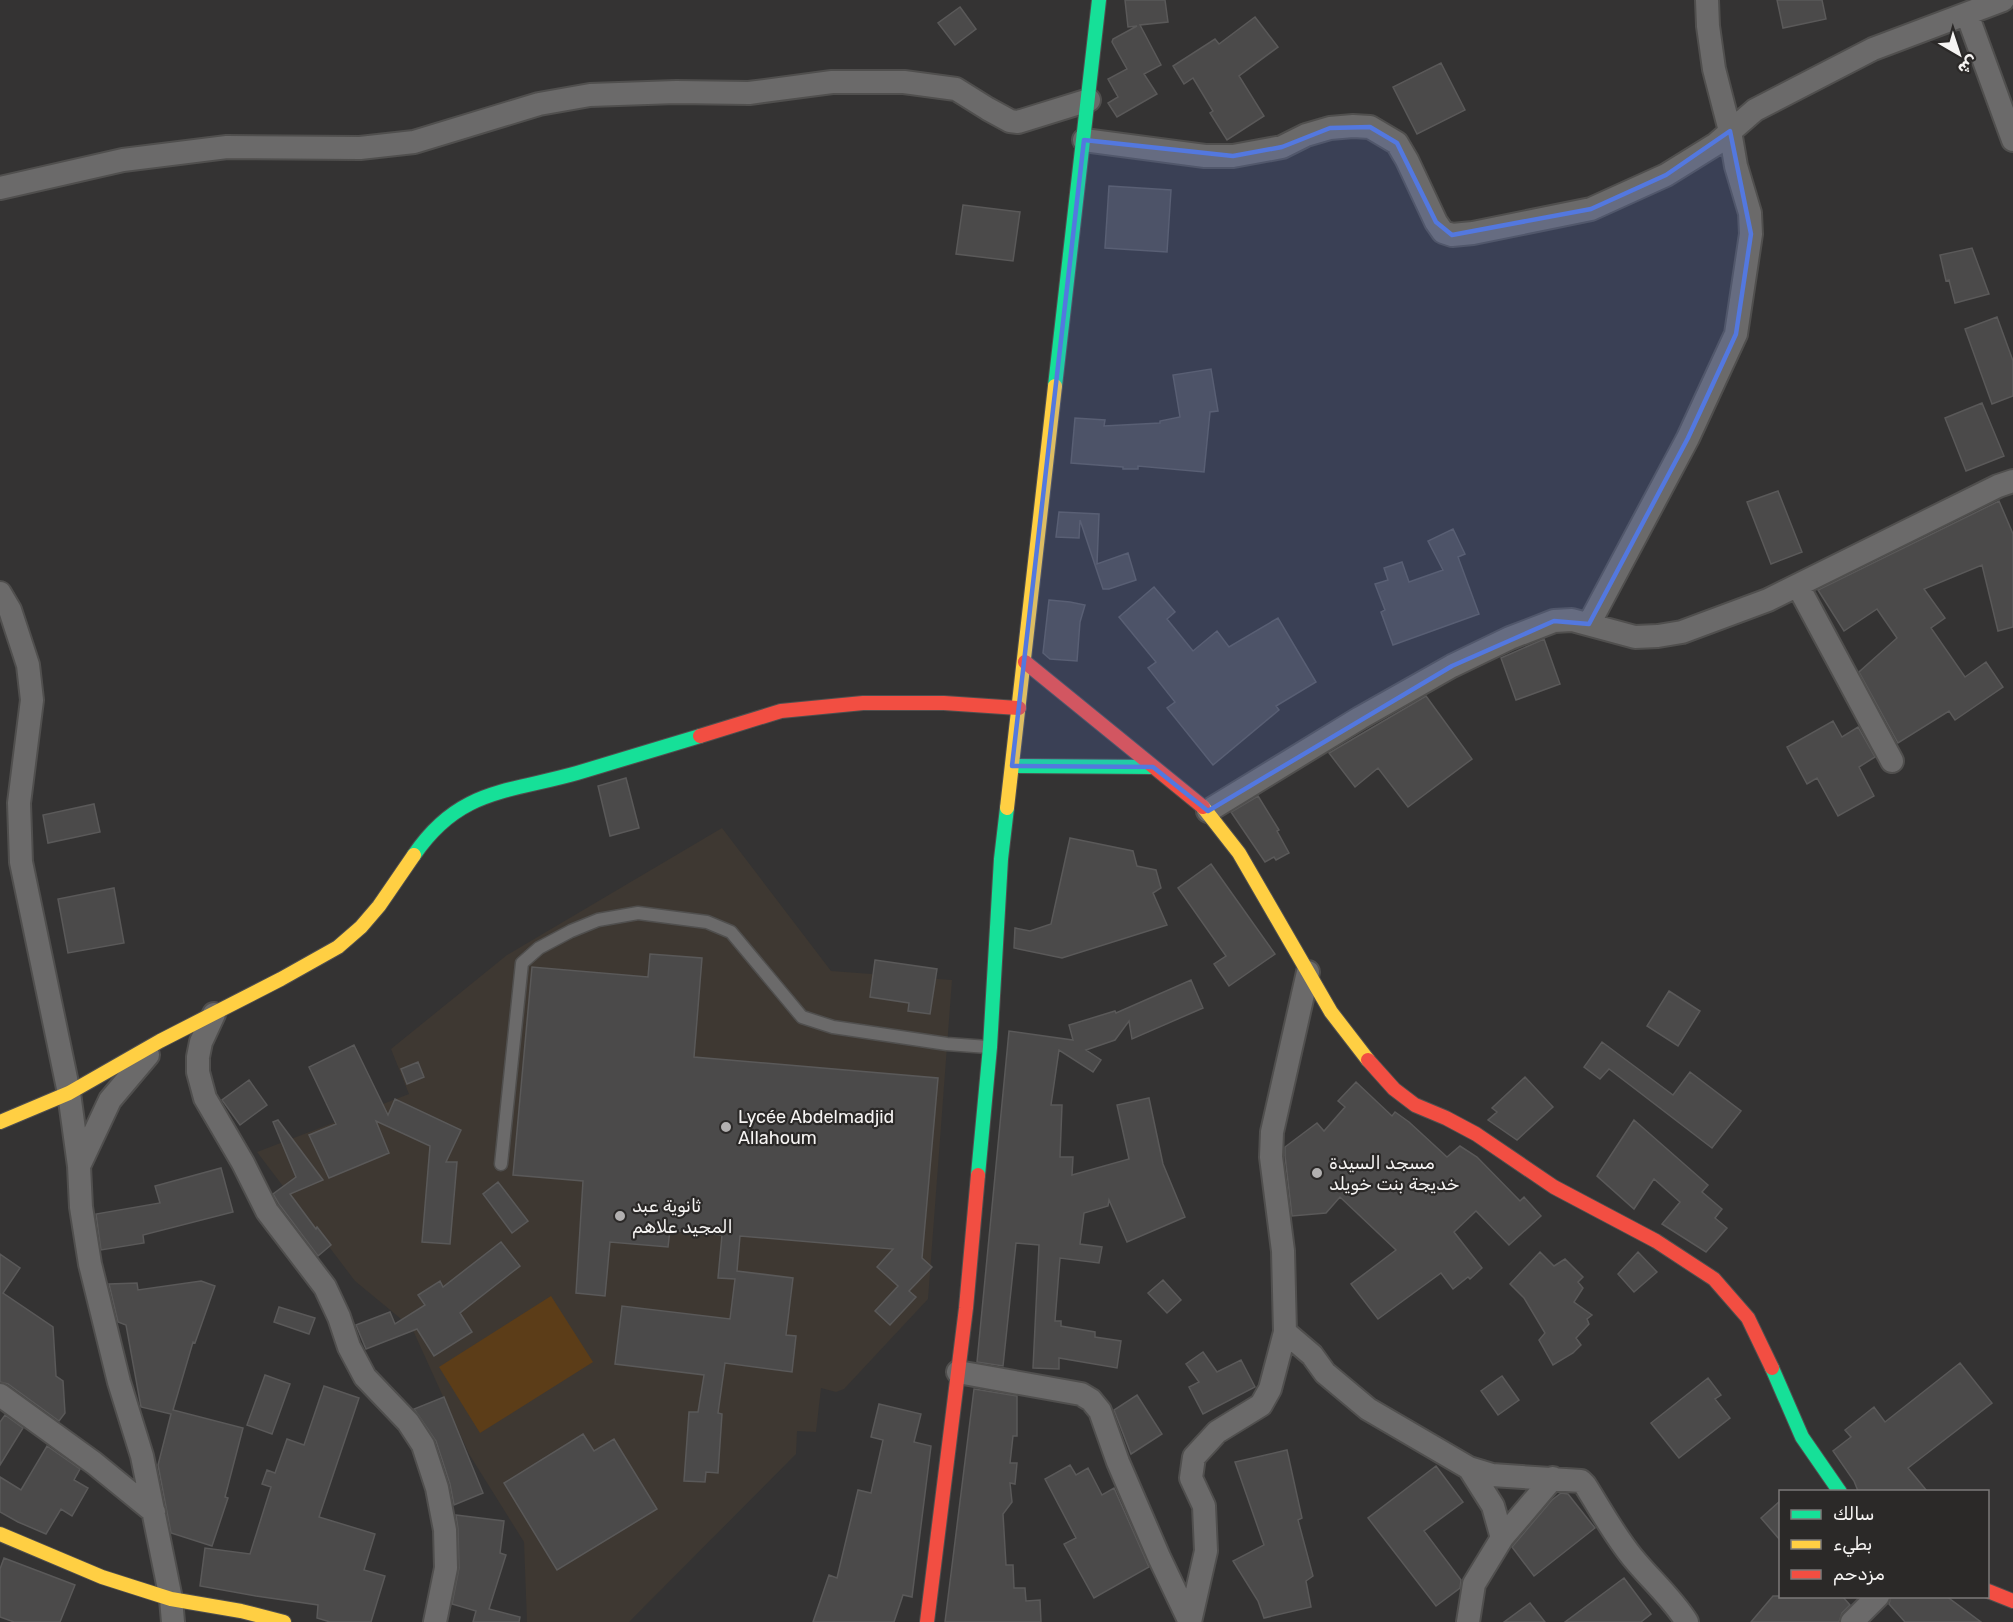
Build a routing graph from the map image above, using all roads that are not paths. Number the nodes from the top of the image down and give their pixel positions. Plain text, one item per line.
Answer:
1 (1099, 0) edge
2 (1707, 0) edge
3 (2004, 0) edge
4 (1967, 14) junction
5 (1089, 100) junction
6 (1730, 131) junction
7 (1084, 140) junction
8 (2013, 140) edge
9 (0, 188) edge
10 (2013, 482) edge
11 (1798, 586) junction
12 (0, 593) edge
13 (1589, 624) junction
14 (1024, 662) junction
15 (1019, 708) junction
16 (1892, 761) dead end
17 (1012, 766) junction
18 (1153, 767) junction
19 (1208, 811) junction
20 (1308, 972) junction
21 (214, 1014) junction
22 (160, 1041) junction
23 (990, 1047) junction
24 (69, 1093) junction
25 (0, 1122) edge
26 (501, 1164) dead end
27 (79, 1166) junction
28 (1285, 1332) junction
29 (958, 1372) junction
30 (0, 1395) edge
31 (1469, 1468) junction
32 (1553, 1478) junction
33 (1839, 1490) edge
34 (154, 1512) junction
35 (0, 1534) edge
36 (1502, 1538) junction
37 (1989, 1591) edge
38 (1876, 1598) edge
39 (171, 1599) junction
40 (2013, 1601) edge
41 (1189, 1621) edge
42 (173, 1622) edge
43 (284, 1622) edge
44 (435, 1622) edge
45 (927, 1622) edge
46 (1468, 1622) edge
47 (1687, 1622) edge
48 (1852, 1622) edge

1 - 5 street
2 - 6 street
3 - 4 street
4 - 6 street
4 - 8 street
5 - 7 street
5 - 9 street
6 - 7 street
6 - 13 street
7 - 14 street
10 - 11 street
11 - 13 street
11 - 16 street
12 - 24 street
13 - 19 street
14 - 15 street
14 - 18 street
15 - 17 street
15 - 21 street
17 - 18 street
17 - 23 street
18 - 19 street
19 - 20 street
20 - 28 street
20 - 33 street
21 - 22 street
21 - 44 street
22 - 24 street
22 - 27 street
23 - 26 lane
23 - 29 street
24 - 25 street
24 - 27 street
27 - 34 street
28 - 31 street
28 - 41 street
29 - 41 street
29 - 45 street
30 - 34 street
31 - 32 street
31 - 36 street
32 - 36 street
32 - 47 street
34 - 39 street
35 - 39 street
36 - 46 street
37 - 40 street
38 - 48 street
39 - 42 street
39 - 43 street

